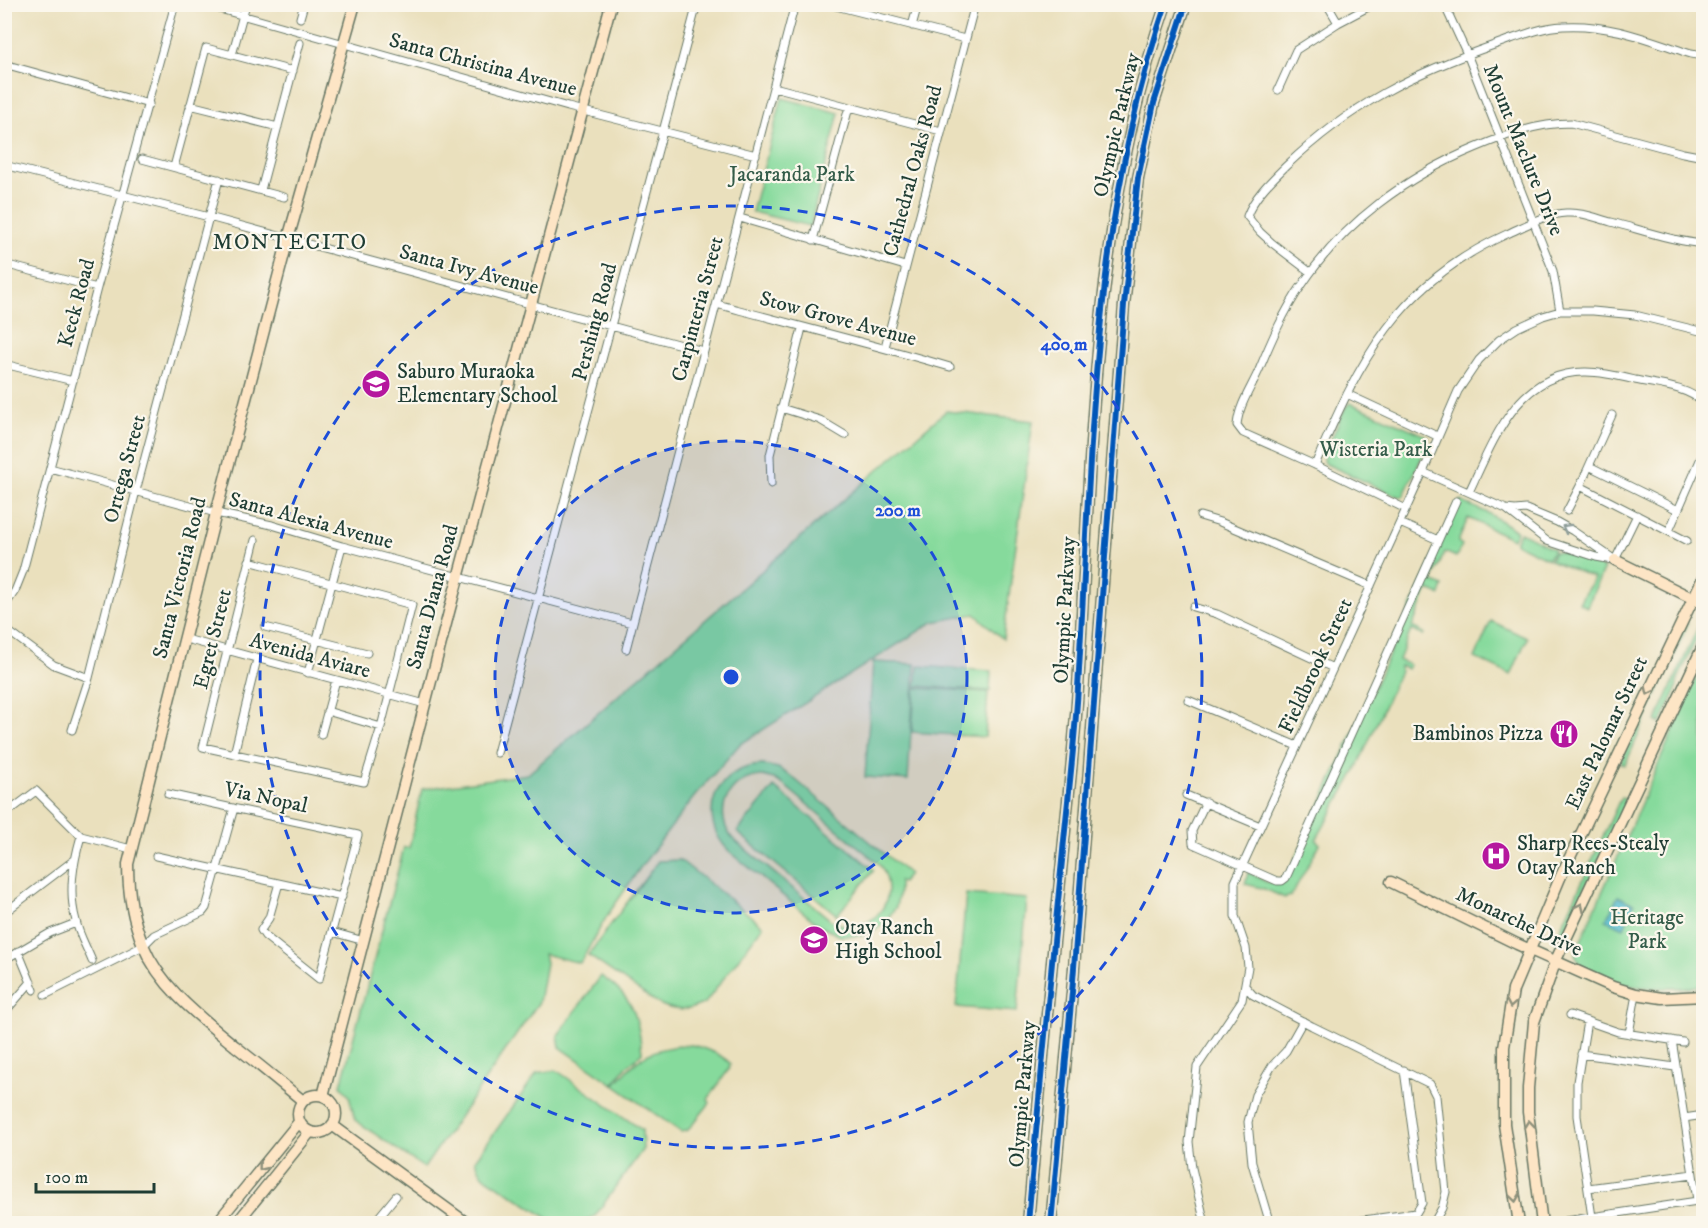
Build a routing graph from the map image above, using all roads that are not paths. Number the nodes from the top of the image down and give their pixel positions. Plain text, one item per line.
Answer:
1 (175, 4) edge
2 (202, 4) edge
3 (246, 4) edge
4 (304, 4) edge
5 (355, 4) edge
6 (611, 4) edge
7 (697, 4) edge
8 (795, 4) edge
9 (828, 4) edge
10 (862, 4) edge
11 (918, 4) edge
12 (975, 4) edge
13 (1166, 4) edge
14 (1186, 4) edge
15 (1327, 4) edge
16 (1374, 4) edge
17 (1444, 4) edge
18 (860, 13) junction
19 (243, 15) junction
20 (300, 18) dead end
21 (1338, 23) junction
22 (912, 26) junction
23 (965, 39) junction
24 (300, 43) dead end
25 (345, 44) junction
26 (1467, 54) junction
27 (232, 55) junction
28 (1704, 56) edge
29 (4, 64) edge
30 (293, 71) junction
31 (774, 87) junction
32 (1278, 90) dead end
33 (149, 104) junction
34 (190, 105) junction
35 (849, 107) junction
36 (584, 110) junction
37 (278, 127) junction
38 (663, 130) junction
39 (941, 130) junction
40 (1499, 137) junction
41 (756, 155) junction
42 (1704, 157) edge
43 (142, 159) dead end
44 (4, 165) edge
45 (174, 167) junction
46 (219, 178) junction
47 (261, 190) junction
48 (123, 195) junction
49 (284, 197) dead end
50 (209, 217) junction
51 (740, 218) junction
52 (1534, 222) junction
53 (288, 239) junction
54 (813, 240) junction
55 (1704, 244) edge
56 (4, 264) edge
57 (905, 266) junction
58 (1310, 272) junction
59 (97, 288) junction
60 (532, 304) junction
61 (717, 304) junction
62 (1560, 311) junction
63 (611, 326) junction
64 (802, 328) junction
65 (1704, 332) edge
66 (885, 347) junction
67 (703, 351) junction
68 (4, 364) edge
69 (950, 367) dead end
70 (74, 381) junction
71 (1347, 394) junction
72 (1704, 403) edge
73 (781, 408) junction
74 (1612, 415) dead end
75 (845, 435) dead end
76 (1437, 436) junction
77 (1704, 452) edge
78 (1315, 465) junction
79 (1589, 466) junction
80 (50, 468) junction
81 (1423, 472) junction
82 (771, 484) dead end
83 (1580, 486) junction
84 (136, 490) junction
85 (1469, 492) junction
86 (1456, 501) dead end
87 (1406, 509) junction
88 (1506, 509) junction
89 (1678, 510) junction
90 (1567, 511) dead end
91 (216, 513) junction
92 (1637, 515) junction
93 (1200, 516) dead end
94 (1400, 523) junction
95 (1669, 531) junction
96 (255, 540) dead end
97 (1438, 540) junction
98 (1687, 541) dead end
99 (342, 546) junction
100 (1615, 560) junction
101 (249, 561) junction
102 (1704, 576) edge
103 (459, 577) junction
104 (332, 583) junction
105 (1371, 586) junction
106 (538, 598) junction
107 (1692, 599) junction
108 (1704, 604) edge
109 (4, 607) edge
110 (1193, 607) dead end
111 (632, 623) junction
112 (265, 627) dead end
113 (4, 628) edge
114 (186, 639) junction
115 (316, 640) junction
116 (1704, 644) edge
117 (626, 649) dead end
118 (227, 651) junction
119 (367, 653) dead end
120 (257, 659) junction
121 (1333, 668) junction
122 (308, 672) junction
123 (89, 678) junction
124 (336, 680) junction
125 (389, 694) junction
126 (1188, 700) dead end
127 (425, 704) junction
128 (327, 711) junction
129 (381, 727) junction
130 (72, 730) dead end
131 (321, 735) dead end
132 (1297, 746) junction
133 (497, 753) dead end
134 (234, 754) junction
135 (168, 794) dead end
136 (1186, 795) dead end
137 (1206, 802) junction
138 (234, 808) junction
139 (4, 815) edge
140 (1260, 826) junction
141 (81, 836) junction
142 (131, 849) junction
143 (156, 856) dead end
144 (74, 860) junction
145 (1242, 865) junction
146 (216, 869) junction
147 (1060, 873) junction
148 (1081, 874) junction
149 (1391, 882) dead end
150 (279, 883) junction
151 (342, 897) junction
152 (4, 913) edge
153 (76, 922) junction
154 (332, 932) junction
155 (364, 941) junction
156 (143, 946) junction
157 (1529, 949) junction
158 (18, 951) junction
159 (4, 960) edge
160 (1556, 960) junction
161 (92, 961) dead end
162 (31, 982) junction
163 (1246, 987) junction
164 (34, 990) dead end
165 (1636, 994) junction
166 (45, 995) dead end
167 (1704, 996) edge
168 (4, 1013) edge
169 (1569, 1015) dead end
170 (1303, 1021) junction
171 (1587, 1021) junction
172 (1629, 1034) junction
173 (1672, 1040) junction
174 (1683, 1042) dead end
175 (1581, 1054) junction
176 (1676, 1067) junction
177 (1404, 1070) junction
178 (323, 1096) junction
179 (303, 1101) junction
180 (1704, 1115) edge
181 (1684, 1118) junction
182 (299, 1122) junction
183 (333, 1125) junction
184 (310, 1132) junction
185 (1693, 1174) junction
186 (1588, 1188) junction
187 (396, 1196) dead end
188 (1700, 1200) edge
189 (1592, 1217) junction
190 (1565, 1221) dead end
191 (220, 1222) edge
192 (465, 1223) edge
193 (236, 1224) edge
194 (373, 1224) edge
195 (1028, 1224) edge
196 (1051, 1224) edge
197 (1205, 1224) edge
198 (1270, 1224) edge
199 (1334, 1224) edge
200 (1433, 1224) edge
201 (1519, 1224) edge
202 (1542, 1224) edge

1 - 33 street, Keck Road
2 - 19 street, Santa Christina Avenue
3 - 19 street
4 - 20 street
5 - 25 street, Santa Victoria Road
6 - 36 street, Santa Diana Road
7 - 38 street, Pershing Road
8 - 31 street, Carpinteria Street
9 - 18 street
10 - 18 street
11 - 22 street
12 - 23 street, Cathedral Oaks Road
13 - 147 main road, Olympic Parkway
14 - 148 main road, Olympic Parkway
15 - 21 street
16 - 21 street
17 - 26 street, Mount Maclure Drive
18 - 22 street
19 - 25 street, Santa Christina Avenue
19 - 27 street
21 - 32 street
22 - 23 street
23 - 39 street, Cathedral Oaks Road
24 - 30 street
25 - 36 street, Santa Christina Avenue
25 - 53 street, Santa Victoria Road
26 - 28 street
26 - 40 street, Mount Maclure Drive
26 - 58 street
27 - 30 street
27 - 34 street
29 - 33 street
30 - 37 street
31 - 35 street
31 - 41 street, Carpinteria Street
33 - 48 street, Keck Road
34 - 37 street
34 - 45 street
35 - 39 street
35 - 54 street
36 - 38 street, Santa Christina Avenue
36 - 60 street, Santa Diana Road
37 - 47 street
38 - 41 street, Santa Christina Avenue
38 - 63 street, Pershing Road
39 - 57 street, Cathedral Oaks Road
40 - 42 street
40 - 52 street, Mount Maclure Drive
40 - 58 street
41 - 51 street, Carpinteria Street
43 - 45 street
44 - 48 street, Santa Ivy Avenue
45 - 46 street
46 - 47 street
46 - 50 street, Ortega Street
47 - 49 street
48 - 50 street, Santa Ivy Avenue
48 - 59 street, Keck Road
50 - 53 street, Santa Ivy Avenue
50 - 84 street, Ortega Street
51 - 54 street
51 - 61 street, Carpinteria Street
52 - 55 street
52 - 62 street, Mount Maclure Drive
52 - 71 street
53 - 60 street, Santa Ivy Avenue
53 - 91 street, Santa Victoria Road
54 - 57 street
56 - 59 street
57 - 66 street, Cathedral Oaks Road
58 - 78 street
59 - 70 street, Keck Road
60 - 63 street, Santa Ivy Avenue
60 - 103 street, Santa Diana Road
61 - 64 street, Stow Grove Avenue
61 - 67 street, Carpinteria Street
62 - 65 street, Fieldbrook Street
62 - 76 street, Fieldbrook Street
63 - 67 street, Santa Ivy Avenue
63 - 106 street, Pershing Road
64 - 66 street, Stow Grove Avenue
64 - 73 street
66 - 69 street, Stow Grove Avenue
67 - 111 street, Carpinteria Street
68 - 70 street
70 - 80 street, Keck Road
71 - 76 street
71 - 78 street
72 - 85 street
73 - 75 street
73 - 82 street
74 - 79 street
76 - 81 street, Fieldbrook Street
77 - 89 street
78 - 87 street
79 - 83 street
79 - 89 street
80 - 84 street, Santa Alexia Avenue
80 - 109 street, Keck Road
81 - 85 street
81 - 87 street, Fieldbrook Street
83 - 90 street
83 - 92 street
84 - 91 street, Santa Alexia Avenue
84 - 123 street, Ortega Street
85 - 88 street
86 - 97 street
87 - 94 street, Fieldbrook Street
88 - 100 street
100 -> 88 street
89 - 95 street
91 - 99 street, Santa Alexia Avenue
91 - 114 street, Santa Victoria Road
92 - 95 street
92 - 100 street
93 - 105 street
94 - 97 street
94 - 105 street, Fieldbrook Street
95 - 98 street
96 - 101 street, Egret Street
97 - 145 street
99 - 103 street, Santa Alexia Avenue
99 - 104 street
100 - 107 street
101 - 104 street
101 - 118 street, Egret Street
102 - 107 street, East Palomar Street
103 - 106 street
103 - 127 street, Santa Diana Road
104 - 115 street
104 - 125 street
105 - 121 street, Fieldbrook Street
106 - 111 street
106 - 133 street, Pershing Road
107 - 108 street
107 -> 157 street, East Palomar Street
110 - 121 street
111 - 117 street, Carpinteria Street
112 - 115 street
113 - 123 street
114 - 118 street, Avenida Aviare
114 - 142 street, Santa Victoria Road
115 - 119 street
115 - 122 street
160 -> 116 street
118 - 120 street, Avenida Aviare
118 - 134 street, Egret Street
120 - 122 street, Avenida Aviare
120 - 134 street
121 - 132 street, Fieldbrook Street
122 - 124 street, Avenida Aviare
123 - 130 street, Ortega Street
124 - 125 street, Avenida Aviare
124 - 128 street
125 - 127 street, Avenida Aviare
125 - 129 street
126 - 132 street
127 - 155 street, Santa Diana Road
128 - 129 street
128 - 131 street
129 - 134 street
132 - 140 street, Fieldbrook Street
135 - 138 street, Via Nopal
136 - 137 street
137 - 140 street
137 - 145 street
138 - 146 street
138 - 151 street, Via Nopal
139 - 141 street
140 - 145 street, Fieldbrook Street
141 - 142 street
141 - 144 street
142 - 156 street, Santa Victoria Road
143 - 146 street
144 - 152 street
144 - 153 street
145 - 163 street, Fieldbrook Street
146 - 150 street
146 - 156 street
147 - 148 main road
147 - 195 main road, Olympic Parkway
148 - 196 main road, Olympic Parkway
149 - 157 street, Monarche Drive
150 - 151 street
150 - 154 street
151 - 154 street
153 - 158 street
153 - 161 street
154 - 155 street
155 - 178 street, Santa Diana Road
156 - 166 street
156 - 179 street, Santa Victoria Road
157 - 160 street, Monarche Drive
157 -> 201 street, East Palomar Street
158 - 159 street
158 - 162 street
160 - 165 street, Monarche Drive
202 -> 160 street
162 - 164 street
162 - 168 street
163 - 170 street
163 - 197 street, Fieldbrook Street
165 - 167 street, Monarche Drive
165 - 172 street
169 - 171 street
170 - 177 street
170 - 198 street
171 - 172 street
171 - 175 street
172 - 173 street
173 - 174 street
173 - 176 street
175 - 176 street
175 - 186 street
176 - 181 street
177 - 199 street
177 - 200 street
178 - 179 street
178 - 183 street
179 - 182 street
180 - 181 street
181 - 185 street
182 - 184 street
182 -> 191 street
183 - 184 street
183 - 192 street
184 - 193 street
185 - 186 street
185 - 188 street
186 - 189 street
187 - 194 street
188 - 189 street
189 - 190 street

